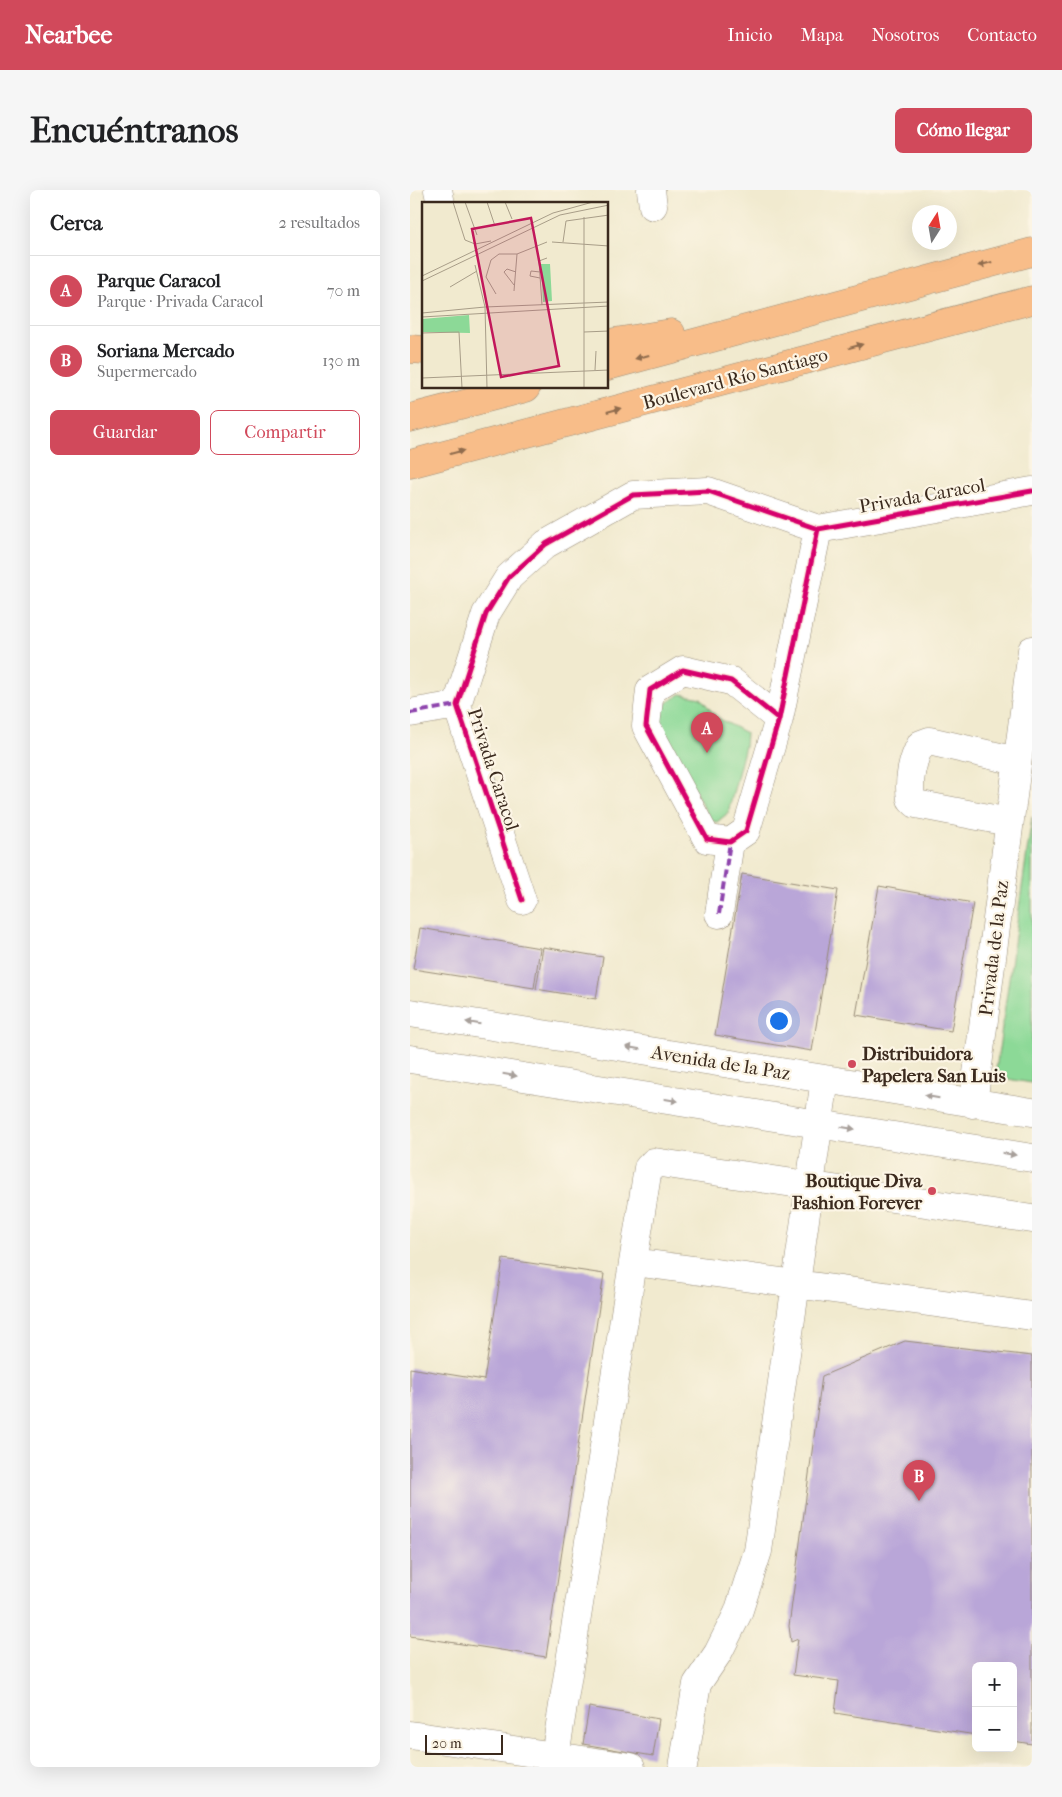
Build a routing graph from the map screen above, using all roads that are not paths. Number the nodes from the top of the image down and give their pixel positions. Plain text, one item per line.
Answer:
1 (1032, 252) edge
2 (1032, 300) edge
3 (803, 314) junction
4 (609, 343) edge
5 (609, 366) edge
6 (522, 389) edge
7 (410, 418) edge
8 (410, 464) edge
9 (1032, 492) edge
10 (818, 529) junction
11 (1032, 650) edge
12 (457, 704) junction
13 (410, 713) edge
14 (779, 719) junction
15 (1017, 761) junction
16 (1009, 822) junction
17 (730, 842) junction
18 (522, 900) dead end
19 (720, 914) dead end
20 (410, 1013) edge
21 (410, 1059) edge
22 (825, 1079) junction
23 (973, 1104) junction
24 (1032, 1112) edge
25 (817, 1123) junction
26 (1032, 1158) edge
27 (809, 1184) junction
28 (1032, 1219) edge
29 (634, 1262) junction
30 (795, 1284) junction
31 (1032, 1316) edge
32 (410, 1735) edge
33 (554, 1756) junction
34 (631, 1767) edge
35 (682, 1767) edge

1 -> 3 main road
8 -> 2 main road, Boulevard Río Santiago
3 - 4 main road
3 -> 5 main road
6 - 7 main road
9 - 10 street, Privada Caracol
10 - 12 street, Privada Caracol
10 - 14 street
11 - 15 street, Privada de la Paz
12 - 13 street, Privada Caracol
12 - 18 street, Privada Caracol
14 - 17 street
14 - 17 street
15 - 16 street, Privada de la Paz
15 - 16 street
16 - 23 street, Privada de la Paz
17 - 19 street
22 -> 20 street, Avenida de la Paz
21 -> 25 street
23 -> 22 street, Avenida de la Paz
22 - 25 street
23 - 24 street, Avenida de la Paz
25 -> 26 street
25 - 27 street
27 - 28 street
27 - 29 street
27 - 30 street
29 - 30 street
29 - 33 street
30 - 31 street
30 - 35 street
32 - 33 street
33 - 34 street

